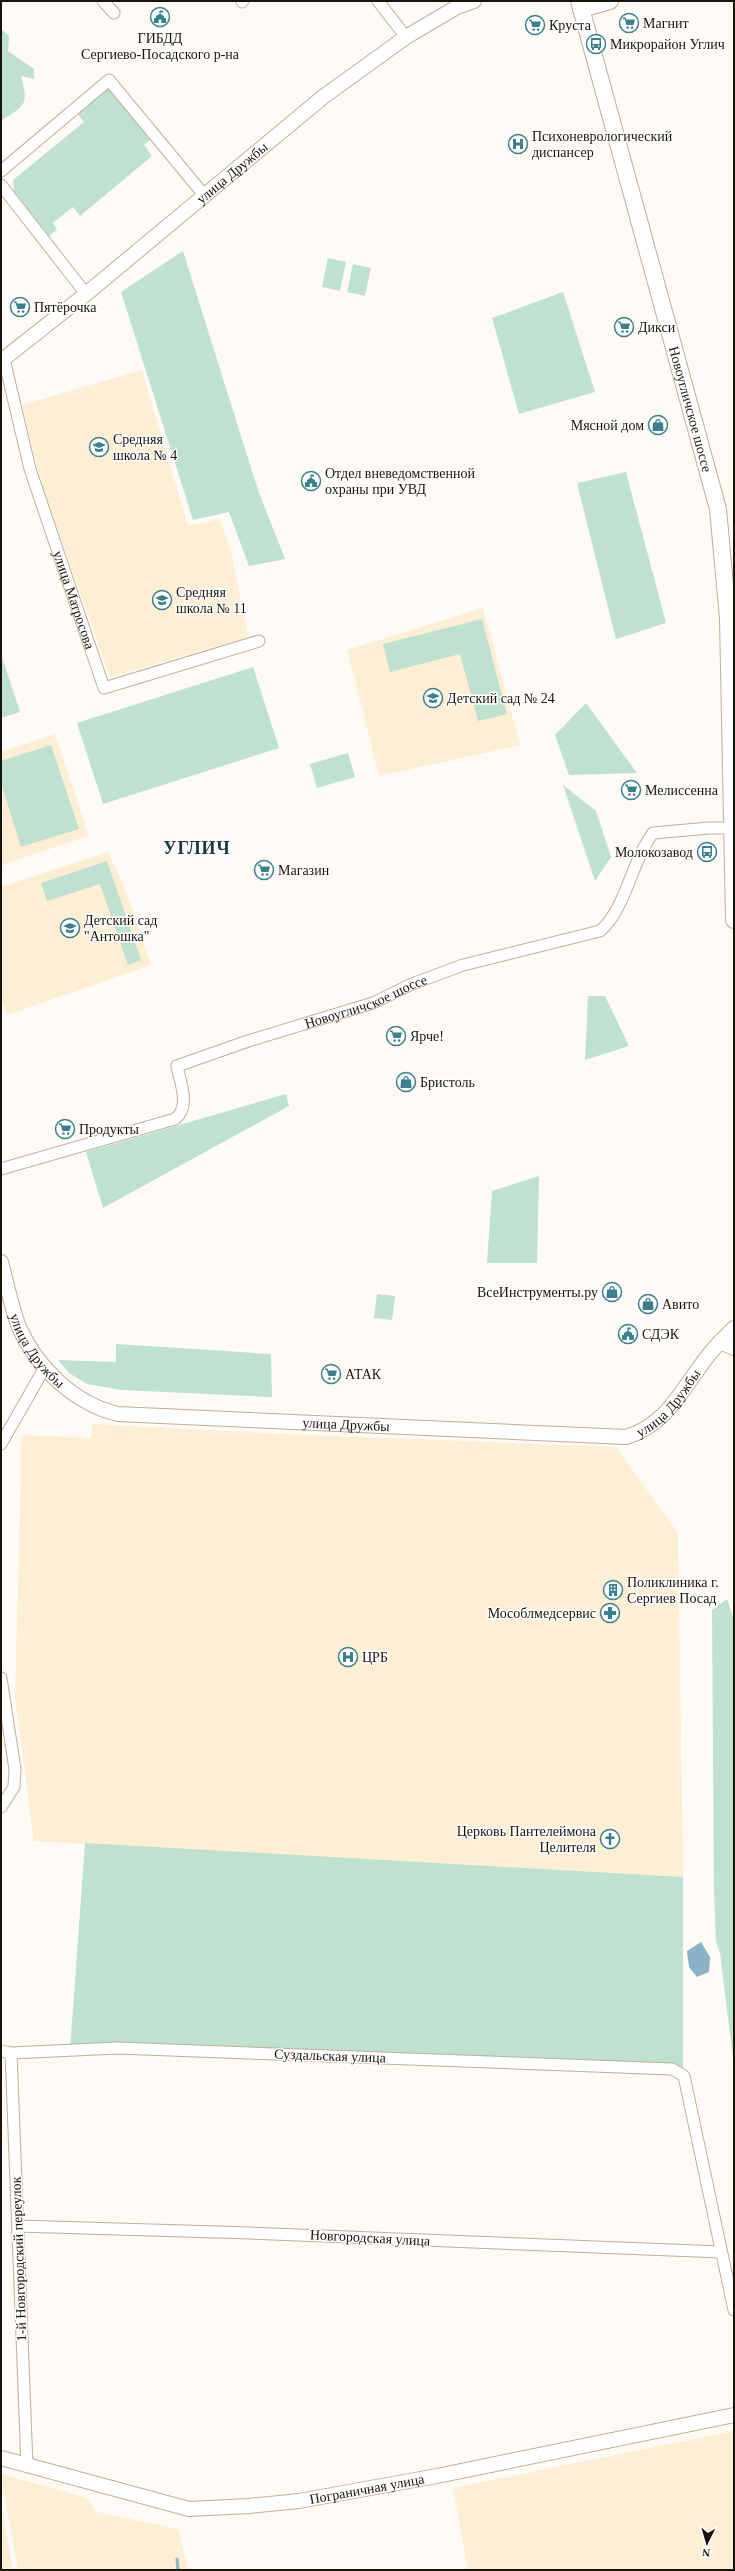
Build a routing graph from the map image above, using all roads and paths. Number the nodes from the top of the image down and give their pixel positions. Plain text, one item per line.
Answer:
1 (103, 1) edge
2 (378, 1) edge
3 (474, 1) edge
4 (610, 1) edge
5 (580, 5) edge
6 (114, 13) dead end
7 (406, 37) junction
8 (1, 172) edge
9 (1, 185) edge
10 (204, 195) junction
11 (86, 294) junction
12 (2, 358) edge
13 (259, 640) dead end
14 (732, 828) junction
15 (734, 920) edge
16 (1, 1168) edge
17 (1, 1262) edge
18 (734, 1328) edge
19 (720, 1342) junction
20 (734, 1348) edge
21 (46, 1367) junction
22 (1, 1444) edge
23 (1, 1678) edge
24 (1, 1807) edge
25 (6, 2052) edge
26 (18, 2226) junction
27 (721, 2252) junction
28 (734, 2310) edge
29 (734, 2415) edge
30 (1, 2458) edge
31 (28, 2466) junction

1 - 6 street
2 - 7 street
3 - 7 street, улица Дружбы
4 - 5 main road
5 - 14 main road, Новоугличское шоссе
7 - 10 street, улица Дружбы
8 - 10 street
9 - 11 street
10 - 11 street, улица Дружбы
11 - 12 street, улица Дружбы
12 - 13 street, улица Матросова
14 - 15 main road, Новоугличское шоссе
14 - 16 street, Новоугличское шоссе
17 - 21 street, улица Дружбы
18 - 19 street, улица Дружбы
19 - 20 street
19 - 21 street, улица Дружбы
21 - 22 street
23 - 24 street
25 - 26 street, 1-й Новгородский переулок
25 - 27 street, Суздальская улица
26 - 27 street, Новгородская улица
26 - 31 street, 1-й Новгородский переулок
27 - 28 street
29 - 31 street, Пограничная улица
30 - 31 street, Пограничная улица

